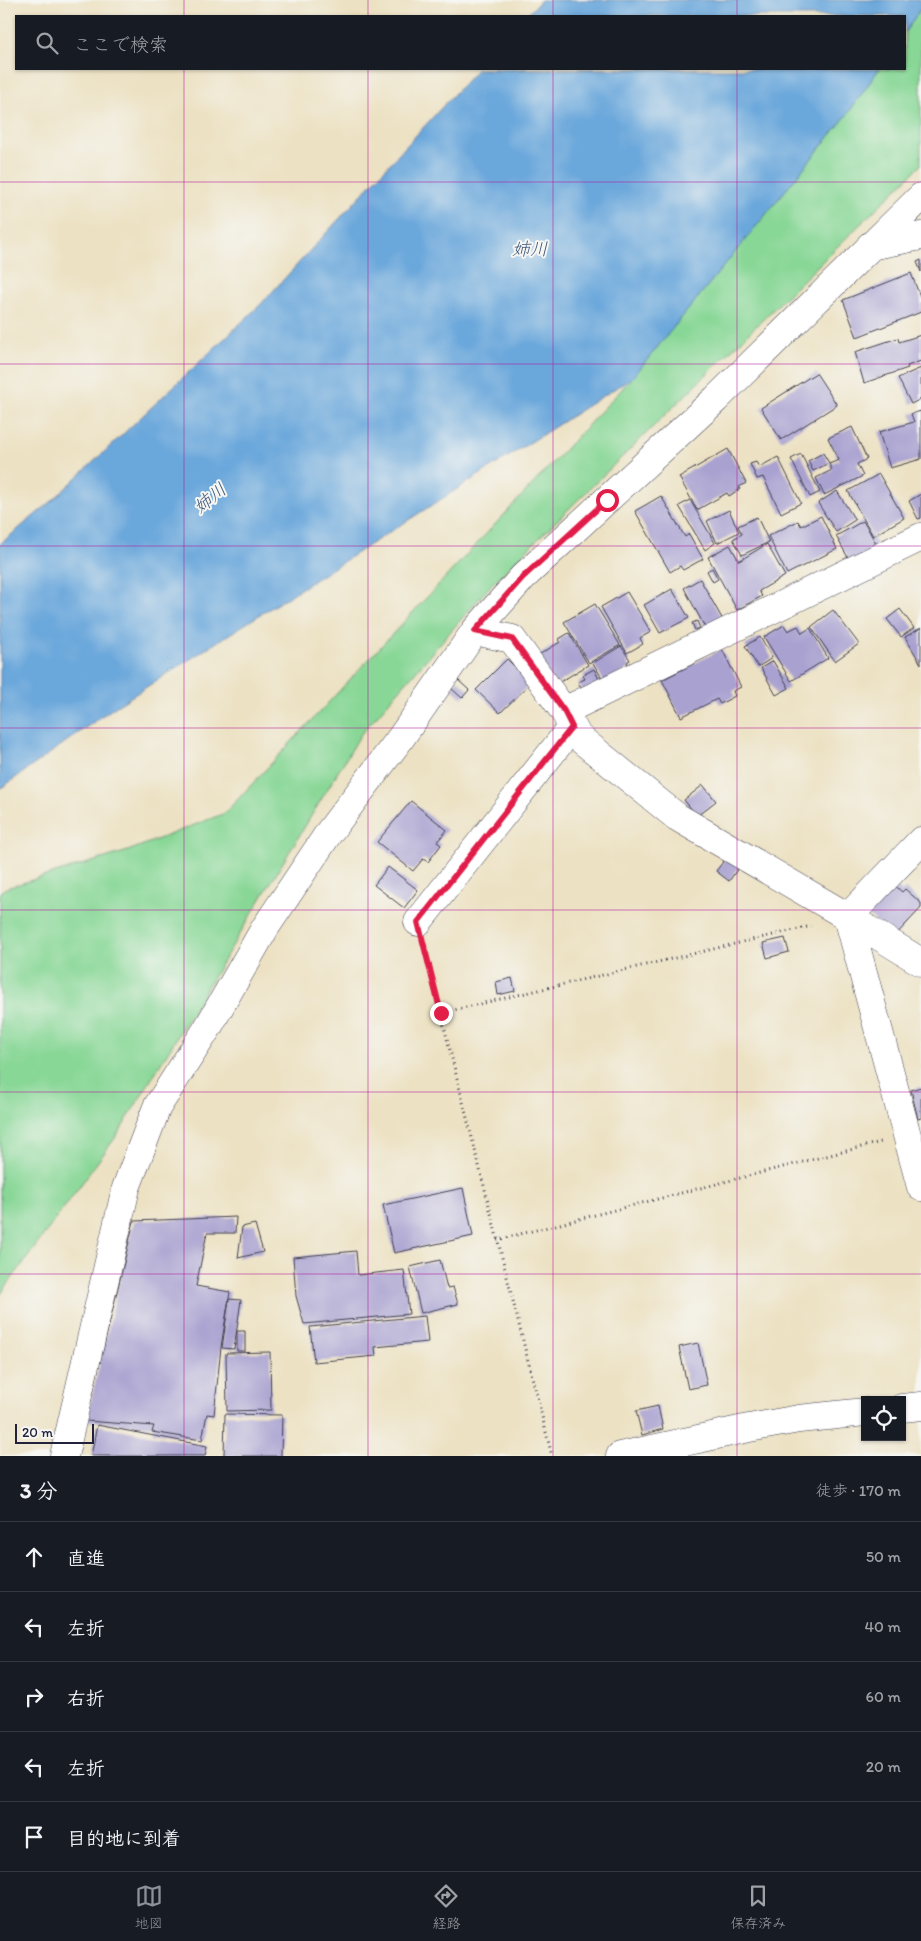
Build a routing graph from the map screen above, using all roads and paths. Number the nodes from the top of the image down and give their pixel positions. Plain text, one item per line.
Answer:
1 (921, 197) edge
2 (921, 236) edge
3 (870, 246) junction
4 (921, 537) edge
5 (475, 631) junction
6 (568, 719) junction
7 (921, 840) edge
8 (848, 918) junction
9 (418, 922) joint
10 (921, 962) edge
11 (441, 1013) junction
12 (908, 1135) junction
13 (921, 1187) edge
14 (497, 1240) junction
15 (921, 1406) edge
16 (906, 1408) edge
17 (861, 1412) edge
18 (64, 1456) edge
19 (552, 1456) edge
20 (620, 1456) edge

1 - 3 street
2 - 3 street
3 - 5 street
4 - 6 street
5 - 6 street
5 - 18 street
6 - 8 street
6 - 9 street
7 - 8 street
8 - 10 street
8 - 11 path
8 - 12 street
9 - 11 path
11 - 14 path
12 - 13 street
12 - 14 path
14 - 19 path
15 - 16 street
17 - 20 street

